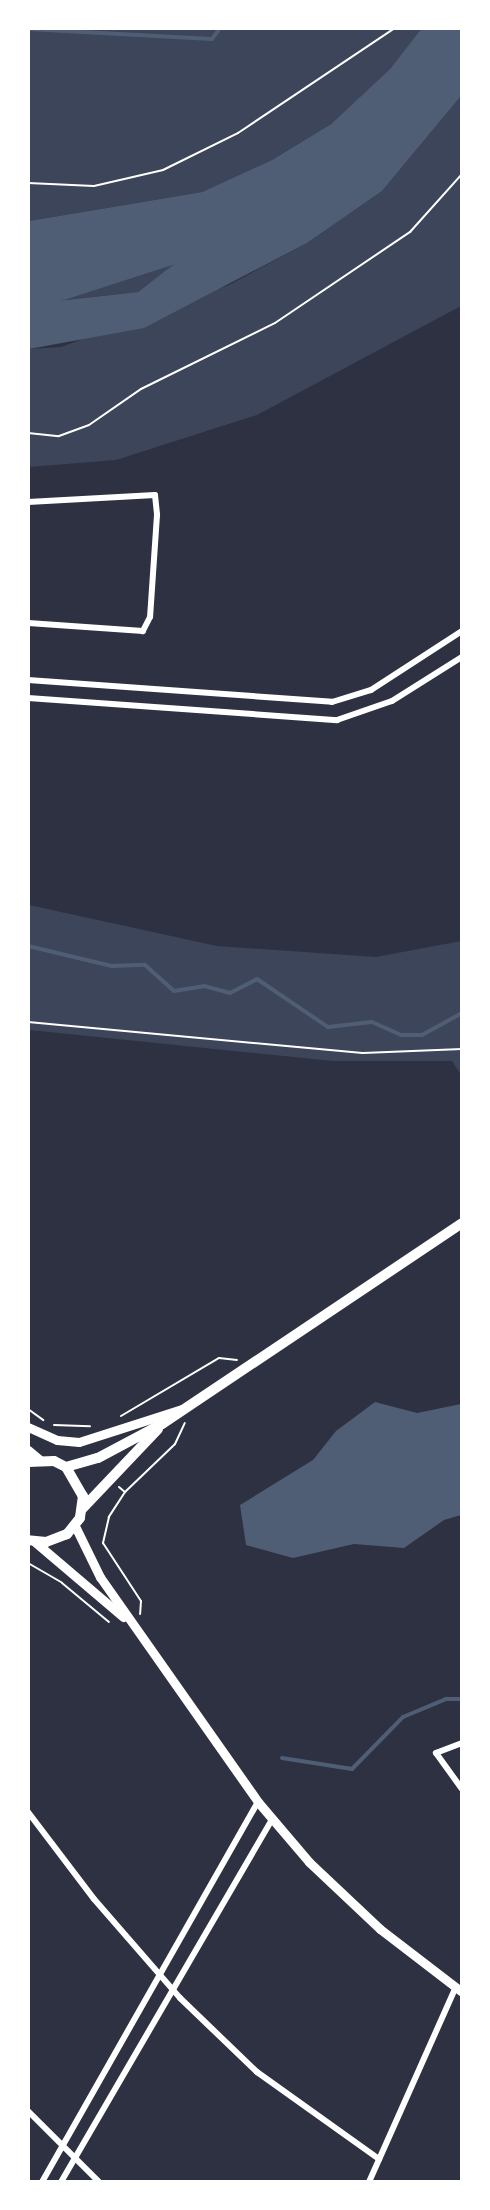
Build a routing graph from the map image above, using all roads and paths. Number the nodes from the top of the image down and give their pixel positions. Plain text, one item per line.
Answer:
1 (395, 28) edge
2 (462, 174) edge
3 (28, 183) edge
4 (28, 434) edge
5 (28, 502) edge
6 (28, 623) edge
7 (462, 631) edge
8 (462, 657) edge
9 (28, 680) edge
10 (28, 699) edge
11 (28, 1022) edge
12 (462, 1049) edge
13 (462, 1223) edge
14 (229, 1358) dead end
15 (187, 1408) junction
16 (28, 1409) edge
17 (114, 1418) dead end
18 (99, 1424) dead end
19 (162, 1424) junction
20 (28, 1427) edge
21 (183, 1432) dead end
22 (28, 1450) edge
23 (40, 1460) junction
24 (28, 1462) edge
25 (66, 1467) junction
26 (121, 1489) dead end
27 (125, 1492) junction
28 (83, 1508) junction
29 (75, 1526) junction
30 (32, 1541) edge
31 (28, 1563) edge
32 (66, 1578) dead end
33 (62, 1583) junction
34 (140, 1616) dead end
35 (101, 1620) dead end
36 (132, 1624) junction
37 (462, 1743) edge
38 (462, 1789) edge
39 (258, 1802) junction
40 (28, 1812) edge
41 (272, 1819) junction
42 (158, 1975) junction
43 (171, 1989) junction
44 (458, 1990) edge
45 (28, 2111) edge
46 (62, 2146) junction
47 (75, 2158) junction
48 (379, 2159) junction
49 (42, 2181) edge
50 (61, 2181) edge
51 (99, 2181) edge
52 (369, 2181) edge

1 - 3 path
2 - 4 path
5 - 6 street
7 - 9 street
8 - 10 street
11 - 12 path
13 - 15 main road
14 - 17 path
15 - 19 main road
15 - 20 street
16 - 18 path
19 - 25 main road
19 - 28 main road
21 - 27 path
22 - 23 street
23 - 24 main road
23 - 25 main road
25 - 28 main road
26 - 27 path
27 - 34 path
28 - 29 main road
29 - 30 main road
29 - 36 street
30 - 36 street
31 - 33 path
32 - 33 path
33 - 35 path
36 - 39 street
37 - 38 street
39 - 41 street
39 - 42 street
40 - 42 street
41 - 43 street
41 - 44 street
42 - 43 street
42 - 46 street
43 - 47 street
43 - 48 street
44 - 48 street
45 - 46 street
46 - 47 street
46 - 49 street
47 - 50 street
47 - 51 street
48 - 52 street

